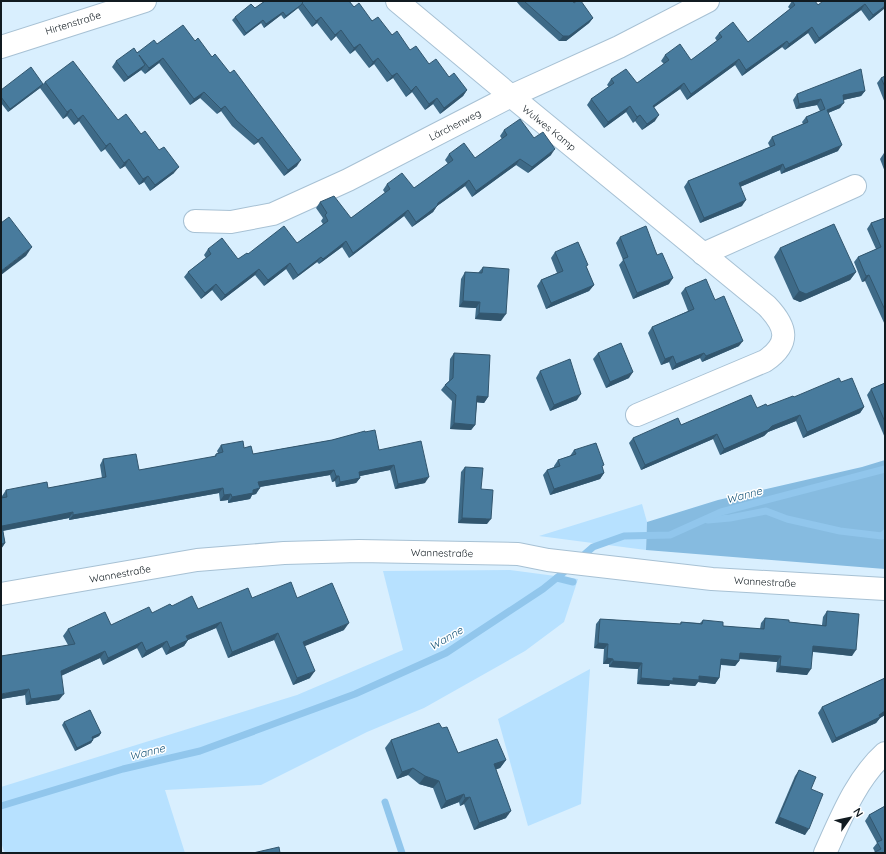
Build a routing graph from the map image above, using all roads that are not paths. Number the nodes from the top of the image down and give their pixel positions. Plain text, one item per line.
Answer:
1 (145, 1) edge
2 (398, 1) edge
3 (708, 1) edge
4 (1, 47) edge
5 (511, 96) junction
6 (854, 186) dead end
7 (195, 221) dead end
8 (703, 254) junction
9 (637, 414) dead end
10 (885, 589) edge
11 (1, 594) edge
12 (883, 759) edge
13 (825, 853) edge

1 - 4 street, Hirtenstraße
2 - 5 street, Wulwes Kamp
3 - 5 street, Lärchenweg
5 - 7 street, Lärchenweg
5 - 8 street, Wulwes Kamp
6 - 8 street
8 - 9 street, Wulwes Kamp
10 - 11 street, Wannestraße
12 - 13 street

